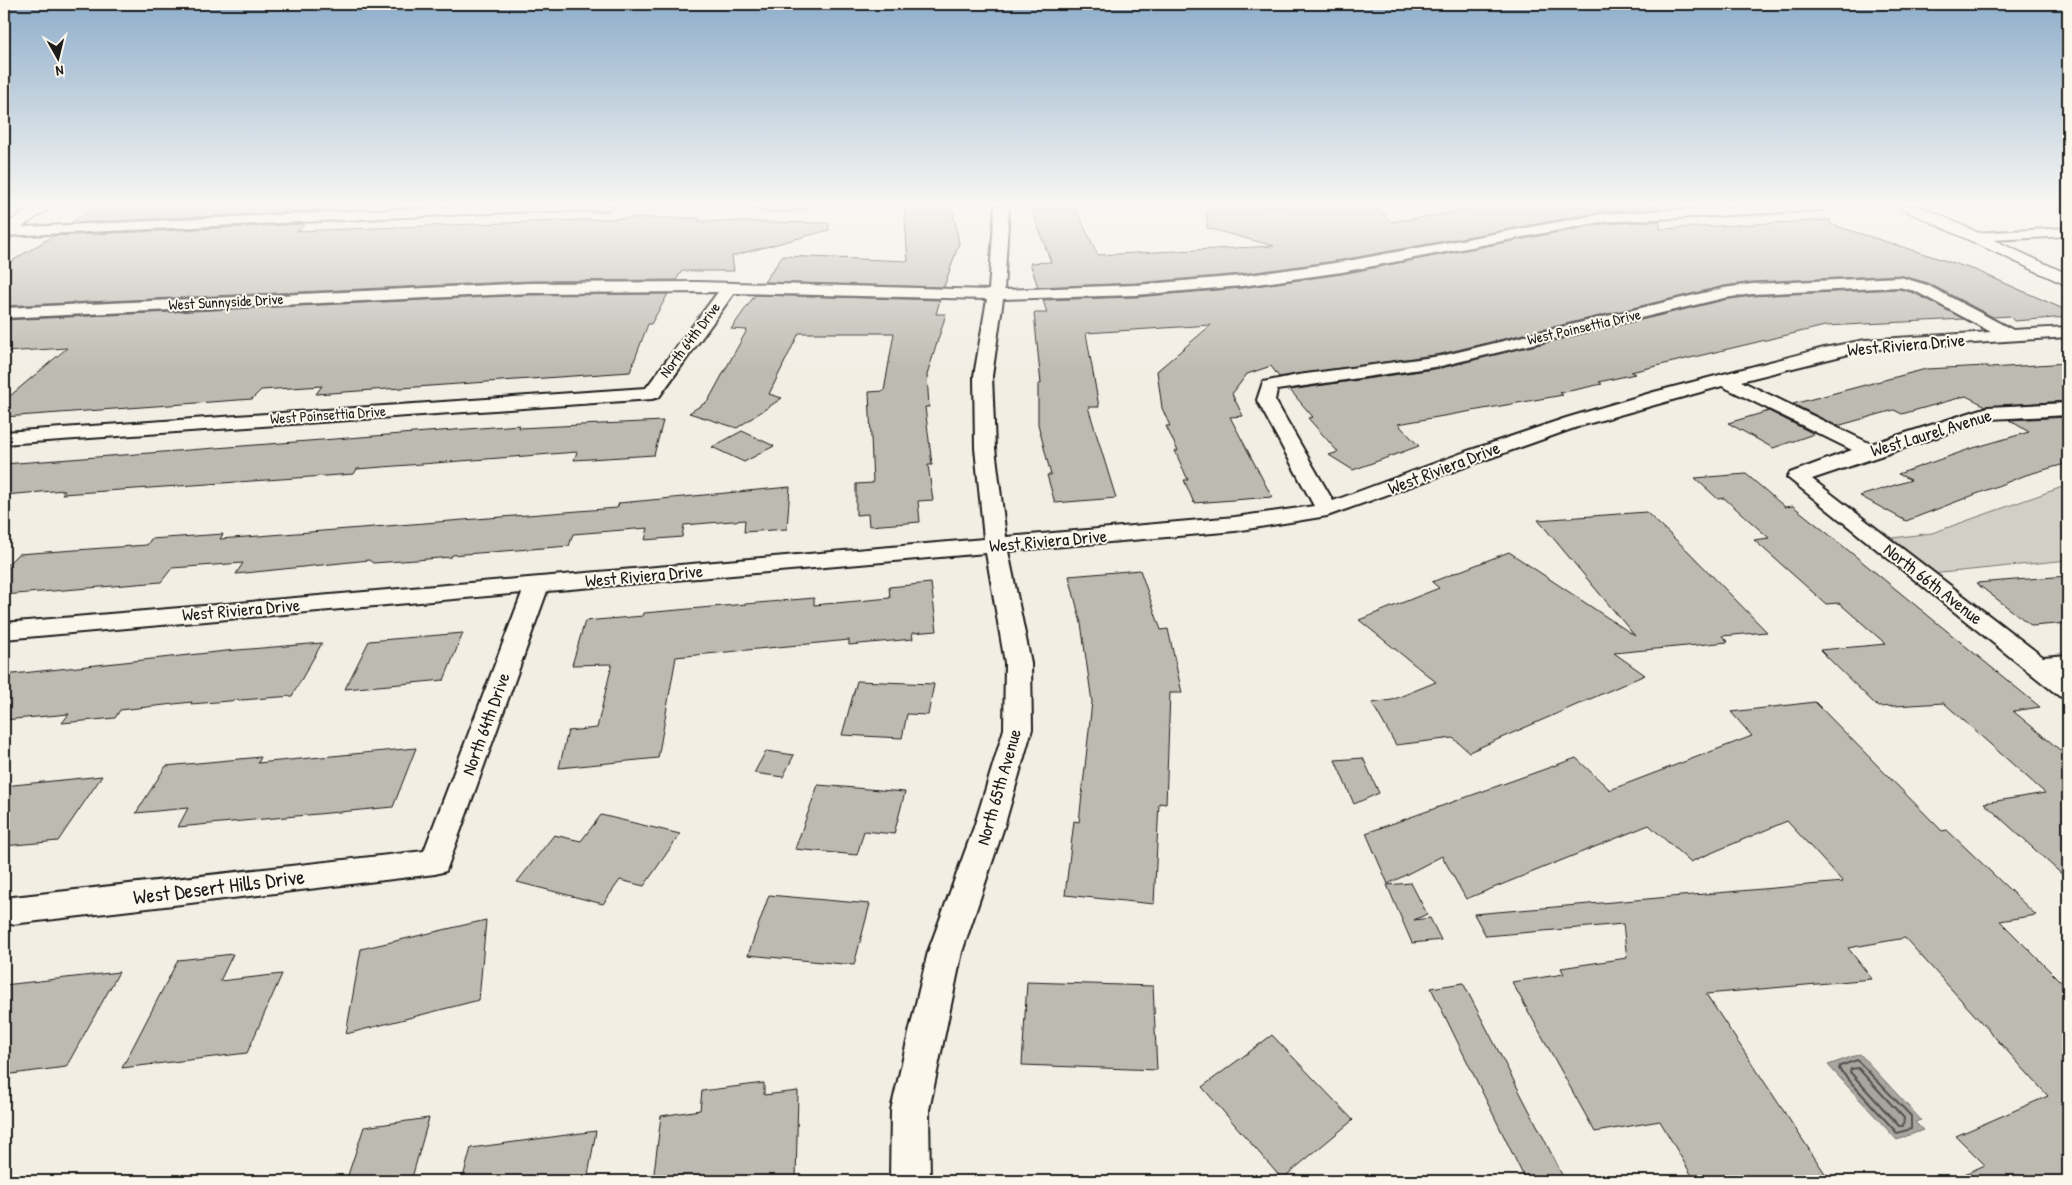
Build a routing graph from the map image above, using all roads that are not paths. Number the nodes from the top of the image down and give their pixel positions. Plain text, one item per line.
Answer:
1 (998, 261) edge
2 (1372, 261) edge
3 (2024, 261) edge
4 (2068, 282) edge
5 (729, 288) junction
6 (996, 295) junction
7 (4, 314) edge
8 (2068, 332) edge
9 (2011, 336) junction
10 (1725, 380) junction
11 (652, 393) joint
12 (2068, 409) edge
13 (4, 438) edge
14 (1869, 451) junction
15 (1798, 477) joint
16 (1327, 510) junction
17 (996, 546) junction
18 (537, 586) junction
19 (4, 631) edge
20 (2068, 663) edge
21 (2038, 666) junction
22 (2068, 690) edge
23 (435, 862) joint
24 (4, 912) edge
25 (910, 1181) edge

1 - 6 street, North 65th Avenue
2 - 6 street, West Sunnyside Drive
3 - 4 main road
5 - 6 street, West Sunnyside Drive
5 - 7 street, West Sunnyside Drive
5 - 11 street, North 64th Drive
6 - 17 street, North 65th Avenue
8 - 9 street, West Riviera Drive
9 - 10 street, West Riviera Drive
9 - 16 street, West Poinsettia Drive
10 - 14 street
10 - 16 street, West Riviera Drive
11 - 13 street, West Poinsettia Drive
12 - 14 street, West Laurel Avenue
14 - 15 street, West Laurel Avenue
15 - 21 street, North 66th Avenue
16 - 17 street, West Riviera Drive
17 - 18 street, West Riviera Drive
17 - 25 street, North 65th Avenue
18 - 19 street, West Riviera Drive
18 - 23 street, North 64th Drive
20 - 21 street
21 - 22 street, North 66th Avenue
23 - 24 street, West Desert Hills Drive

